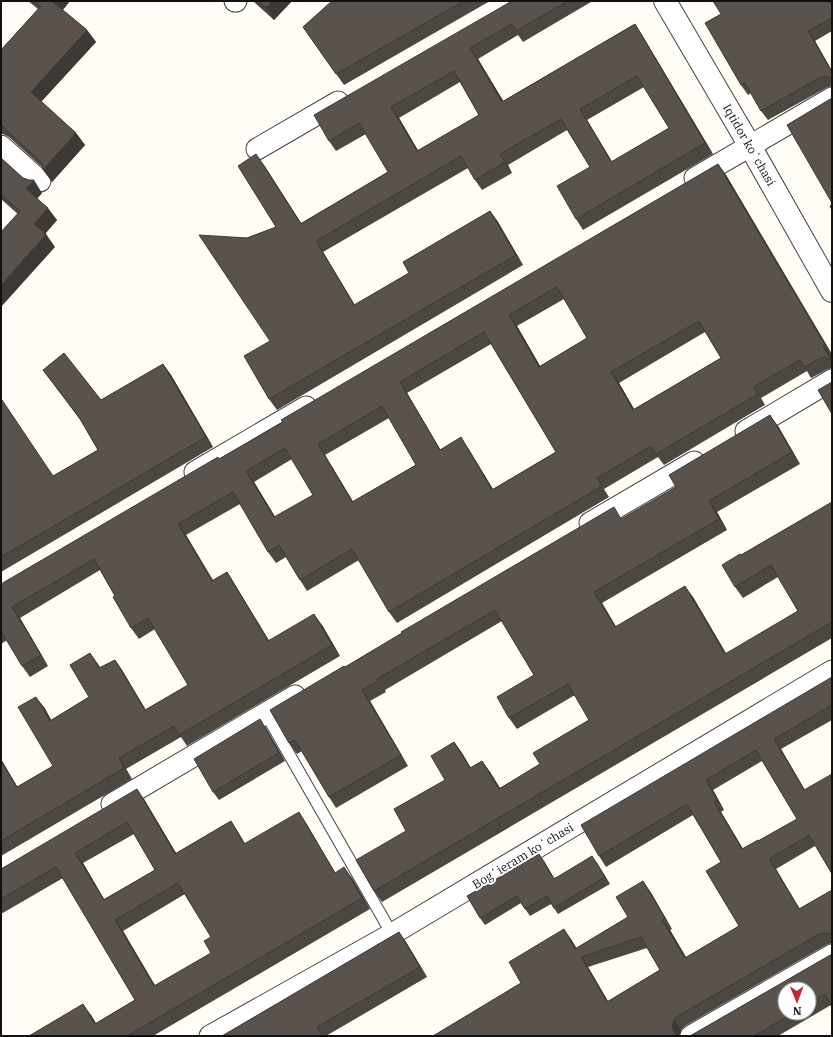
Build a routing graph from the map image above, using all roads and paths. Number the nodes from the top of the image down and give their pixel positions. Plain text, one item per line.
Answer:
1 (666, 1) edge
2 (352, 95) edge
3 (832, 98) edge
4 (1, 146) edge
5 (750, 146) junction
6 (257, 149) dead end
7 (40, 181) edge
8 (682, 186) edge
9 (832, 291) edge
10 (832, 380) edge
11 (324, 396) edge
12 (730, 441) edge
13 (709, 453) edge
14 (180, 481) edge
15 (573, 533) edge
16 (832, 671) edge
17 (314, 685) edge
18 (266, 714) junction
19 (96, 814) edge
20 (392, 934) junction
21 (832, 954) edge
22 (214, 1035) edge
23 (691, 1036) edge

1 - 5 street, Iqtidor koʻchasi
2 - 6 street
3 - 5 street
4 - 7 street
5 - 8 street
5 - 9 street, Iqtidor koʻchasi
10 - 12 street
11 - 14 street
13 - 15 street
16 - 20 street, Bogʻieram koʻchasi
17 - 18 street
18 - 19 street
18 - 20 lane
20 - 22 street, Bogʻieram koʻchasi
21 - 23 street

